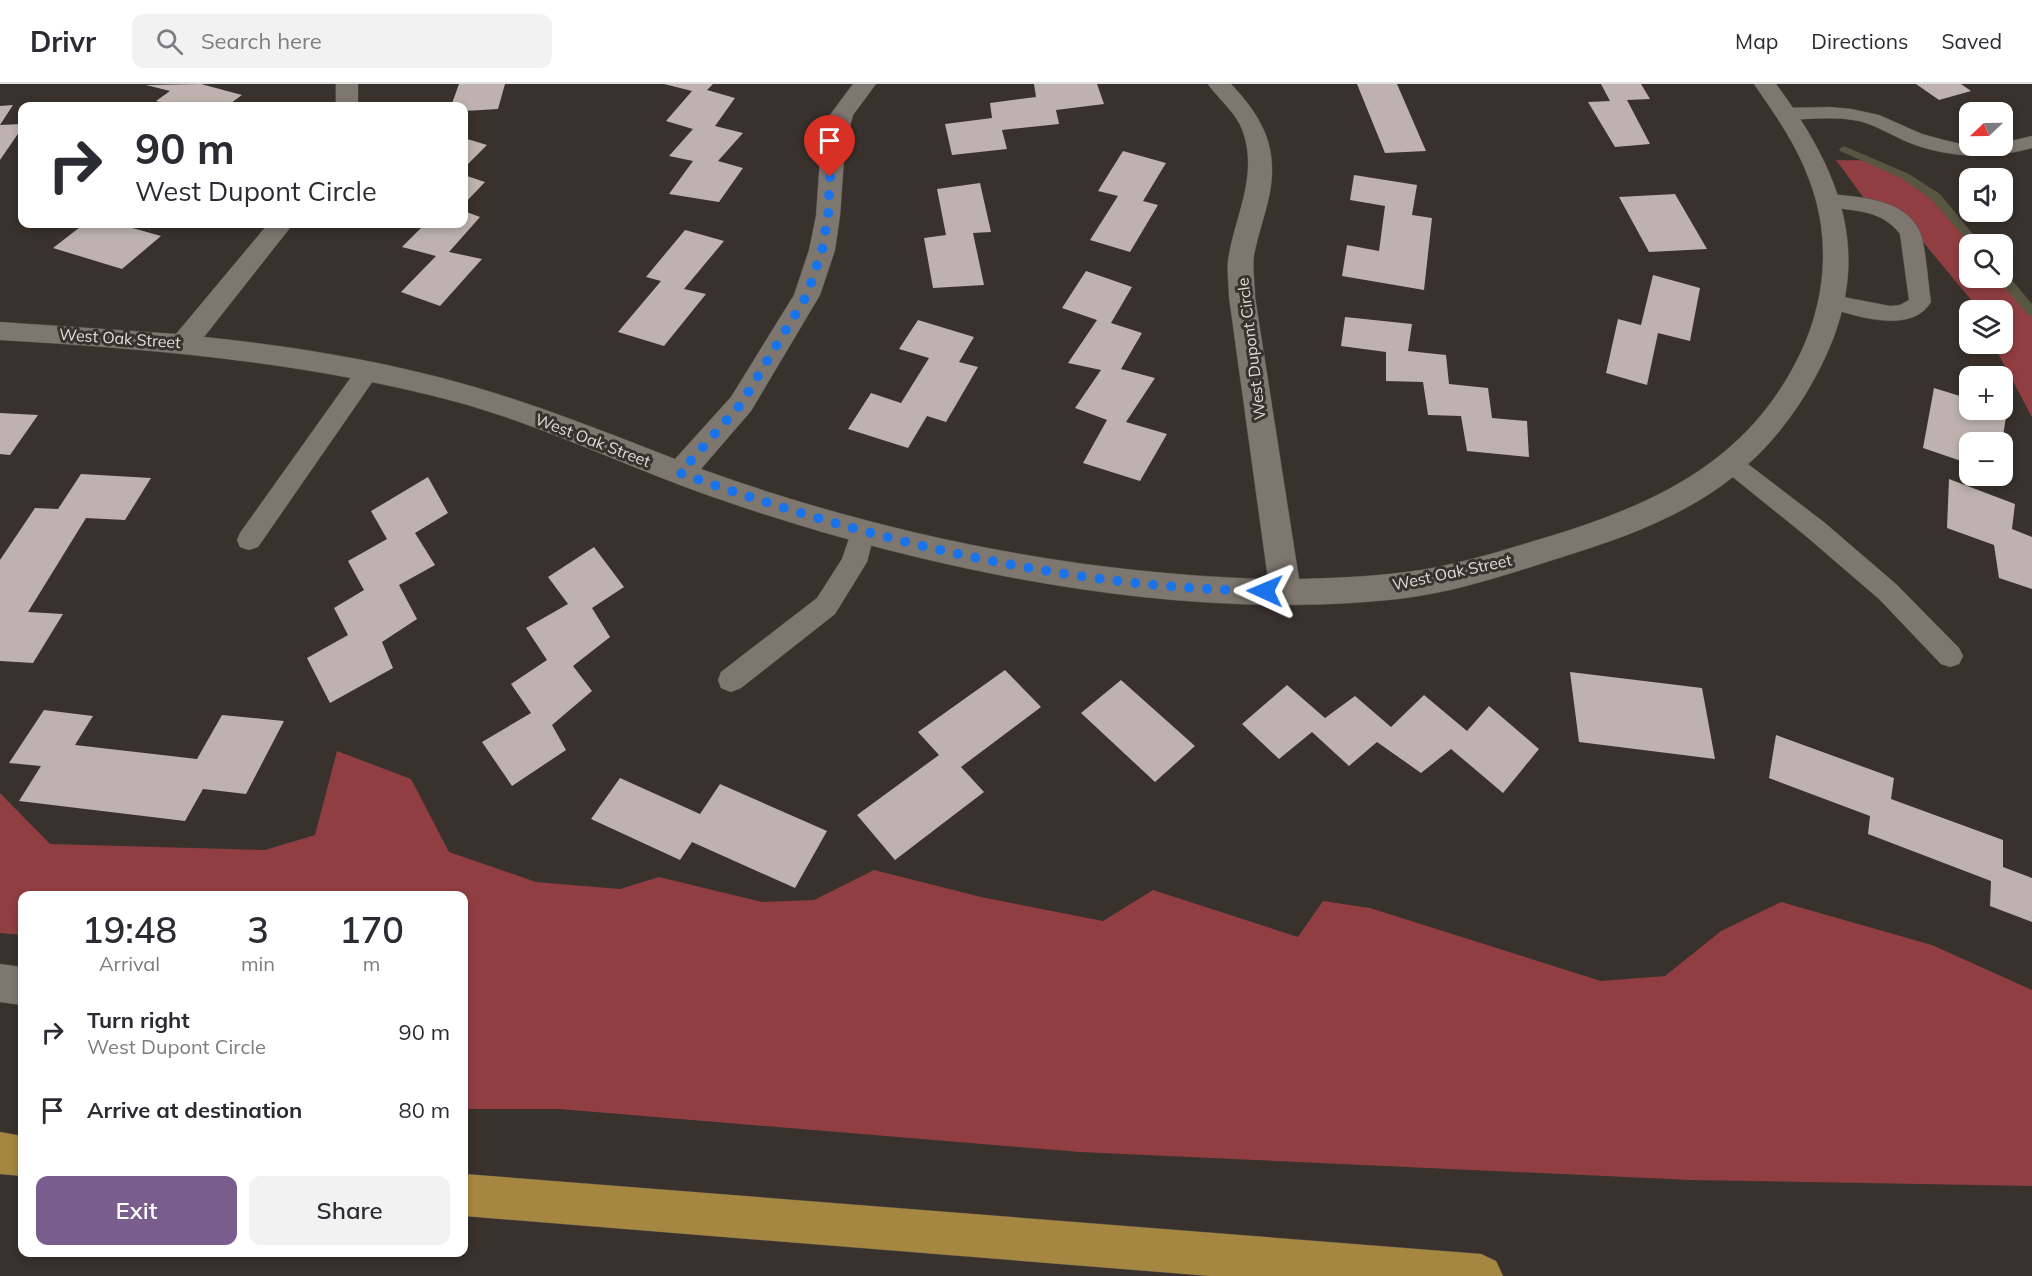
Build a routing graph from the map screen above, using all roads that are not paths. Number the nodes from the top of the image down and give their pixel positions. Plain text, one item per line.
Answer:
1 (346, 84) edge
2 (865, 84) edge
3 (1218, 84) edge
4 (1766, 84) edge
5 (347, 102) edge
6 (1785, 114) junction
7 (2032, 142) edge
8 (1828, 200) junction
9 (278, 228) edge
10 (1833, 302) junction
11 (0, 331) edge
12 (184, 343) junction
13 (367, 372) junction
14 (1731, 464) junction
15 (680, 473) junction
16 (863, 531) junction
17 (249, 540) dead end
18 (1285, 591) junction
19 (1950, 656) dead end
20 (731, 680) dead end
21 (0, 983) edge
22 (18, 985) edge
23 (0, 1153) edge
24 (18, 1155) edge
25 (468, 1195) edge
26 (1481, 1276) edge

1 - 5 street
2 - 15 street
3 - 18 street, West Dupont Circle
4 - 6 street, West Oak Street
6 - 7 lane
6 - 8 street, West Oak Street
8 - 10 street, West Oak Street
8 - 10 lane
9 - 12 street
10 - 14 street, West Oak Street
11 - 12 street, West Oak Street
12 - 13 street, West Oak Street
13 - 15 street, West Oak Street
13 - 17 lane
14 - 18 street, West Oak Street
14 - 19 lane
15 - 16 street, West Oak Street
16 - 18 street, West Oak Street
16 - 20 lane
21 - 22 street
23 - 24 highway
25 - 26 highway

